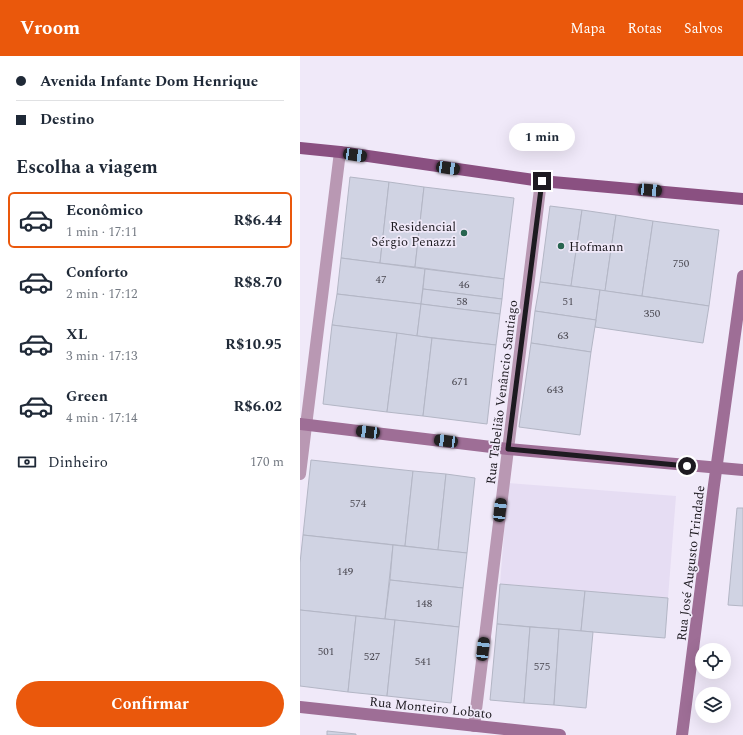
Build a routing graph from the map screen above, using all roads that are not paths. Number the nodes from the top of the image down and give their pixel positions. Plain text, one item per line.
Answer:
1 (300, 148) edge
2 (340, 152) junction
3 (542, 181) junction
4 (743, 199) edge
5 (743, 276) edge
6 (303, 424) edge
7 (508, 449) junction
8 (717, 468) junction
9 (743, 470) edge
10 (300, 474) edge
11 (300, 708) edge
12 (474, 726) junction
13 (560, 735) edge
14 (682, 735) edge

1 - 2 main road
2 - 3 main road
2 - 6 street
3 - 4 main road
3 - 7 street, Rua Tabelião Venâncio Santiago
5 - 8 main road, Rua José Augusto Trindade
6 - 7 main road
6 - 10 street
7 - 8 main road
7 - 12 street, Rua Tabelião Venâncio Santiago
8 - 9 main road
8 - 14 main road, Rua José Augusto Trindade
11 - 12 main road, Rua Monteiro Lobato
12 - 13 main road, Rua Monteiro Lobato

